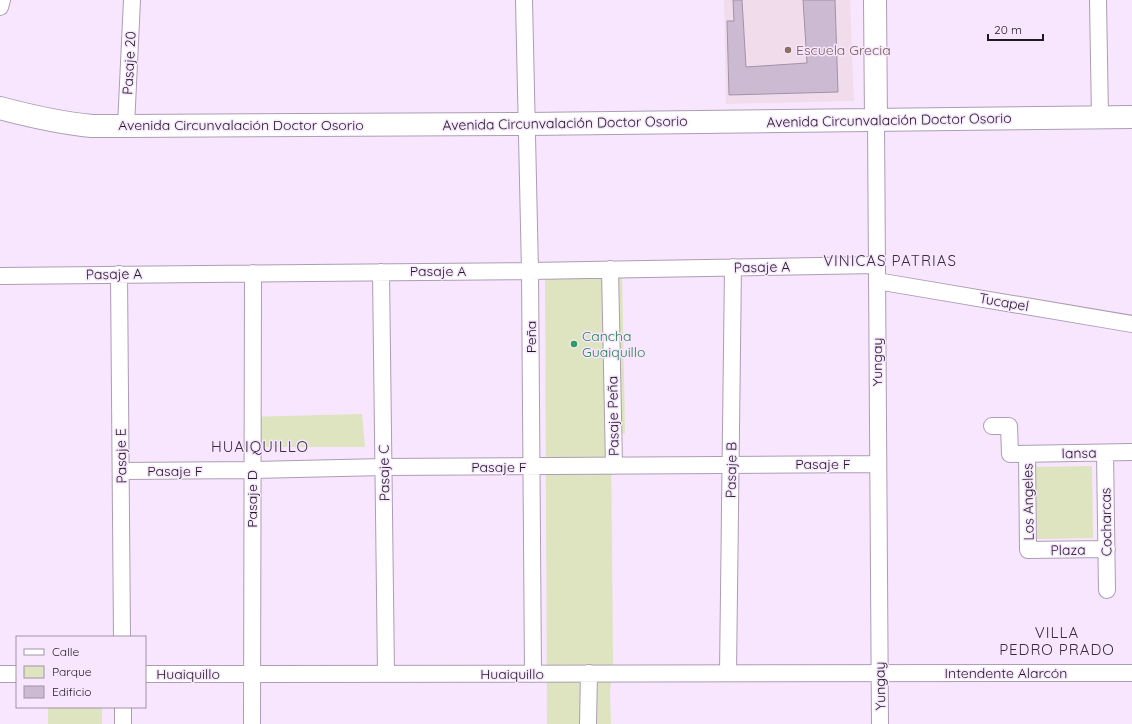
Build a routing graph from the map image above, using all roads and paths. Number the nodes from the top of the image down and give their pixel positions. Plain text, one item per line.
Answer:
1 (2, 0) edge
2 (132, 0) edge
3 (524, 0) edge
4 (875, 0) edge
5 (1098, 0) edge
6 (0, 7) edge
7 (0, 108) edge
8 (1132, 117) edge
9 (1100, 118) junction
10 (876, 120) junction
11 (527, 124) junction
12 (126, 126) junction
13 (733, 267) junction
14 (610, 269) junction
15 (530, 271) junction
16 (381, 272) junction
17 (253, 273) junction
18 (877, 273) junction
19 (119, 274) junction
20 (0, 276) edge
21 (1132, 324) edge
22 (992, 426) dead end
23 (1132, 452) edge
24 (1105, 453) junction
25 (1027, 454) junction
26 (731, 464) junction
27 (878, 464) junction
28 (532, 466) junction
29 (614, 466) junction
30 (384, 467) junction
31 (252, 470) junction
32 (121, 471) junction
33 (1107, 549) junction
34 (1028, 550) joint
35 (1107, 590) dead end
36 (122, 636) edge
37 (589, 673) junction
38 (728, 673) junction
39 (880, 673) junction
40 (1132, 673) edge
41 (0, 674) edge
42 (16, 674) edge
43 (146, 674) edge
44 (252, 674) junction
45 (386, 674) junction
46 (534, 674) junction
47 (123, 708) edge
48 (123, 724) edge
49 (252, 724) edge
50 (588, 724) edge
51 (880, 724) edge

1 - 6 street
2 - 12 street, Pasaje 20
3 - 11 street, Peña
4 - 10 main road, Yungay
5 - 9 street
7 - 12 main road, Avenida Circunvalación Doctor Osorio
8 - 9 main road, Avenida Circunvalación Doctor Osorio
9 - 10 main road, Avenida Circunvalación Doctor Osorio
10 - 11 main road, Avenida Circunvalación Doctor Osorio
10 - 18 street, Yungay
11 - 12 main road, Avenida Circunvalación Doctor Osorio
11 - 15 street, Peña
13 - 14 street, Pasaje A
13 - 18 street, Pasaje A
13 - 26 street, Pasaje B
14 - 15 street, Pasaje A
14 - 29 street, Pasaje Peña
15 - 16 street, Pasaje A
15 - 28 street, Peña
16 - 17 street, Pasaje A
16 - 30 street, Pasaje C
17 - 19 street, Pasaje A
17 - 31 street, Pasaje D
18 - 21 street, Tucapel
18 - 27 street, Yungay
19 - 20 street, Pasaje A
19 - 32 street, Pasaje E
22 - 25 street, Iansa
23 - 24 street, Iansa
24 - 25 street, Iansa
24 - 33 street, Cocharcas
25 - 34 street, Los Angeles
26 - 27 street, Pasaje F
26 - 29 street, Pasaje F
26 - 38 street, Pasaje B
27 - 39 street, Yungay
28 - 29 street, Pasaje F
28 - 30 street, Pasaje F
28 - 46 street, Peña
30 - 31 street, Pasaje F
30 - 45 street, Pasaje C
31 - 32 street, Pasaje F
31 - 44 street, Pasaje D
32 - 36 street, Pasaje E
33 - 34 street, Plaza
33 - 35 street, Cocharcas
37 - 38 street, Huaiquillo
37 - 46 street, Huaiquillo
37 - 50 street
38 - 39 street, Huaiquillo
39 - 40 street, Intendente Alarcón
39 - 51 street, Yungay
41 - 42 street
43 - 44 street, Huaiquillo
44 - 45 street, Huaiquillo
44 - 49 street, Pasaje D
45 - 46 street, Huaiquillo
47 - 48 street

